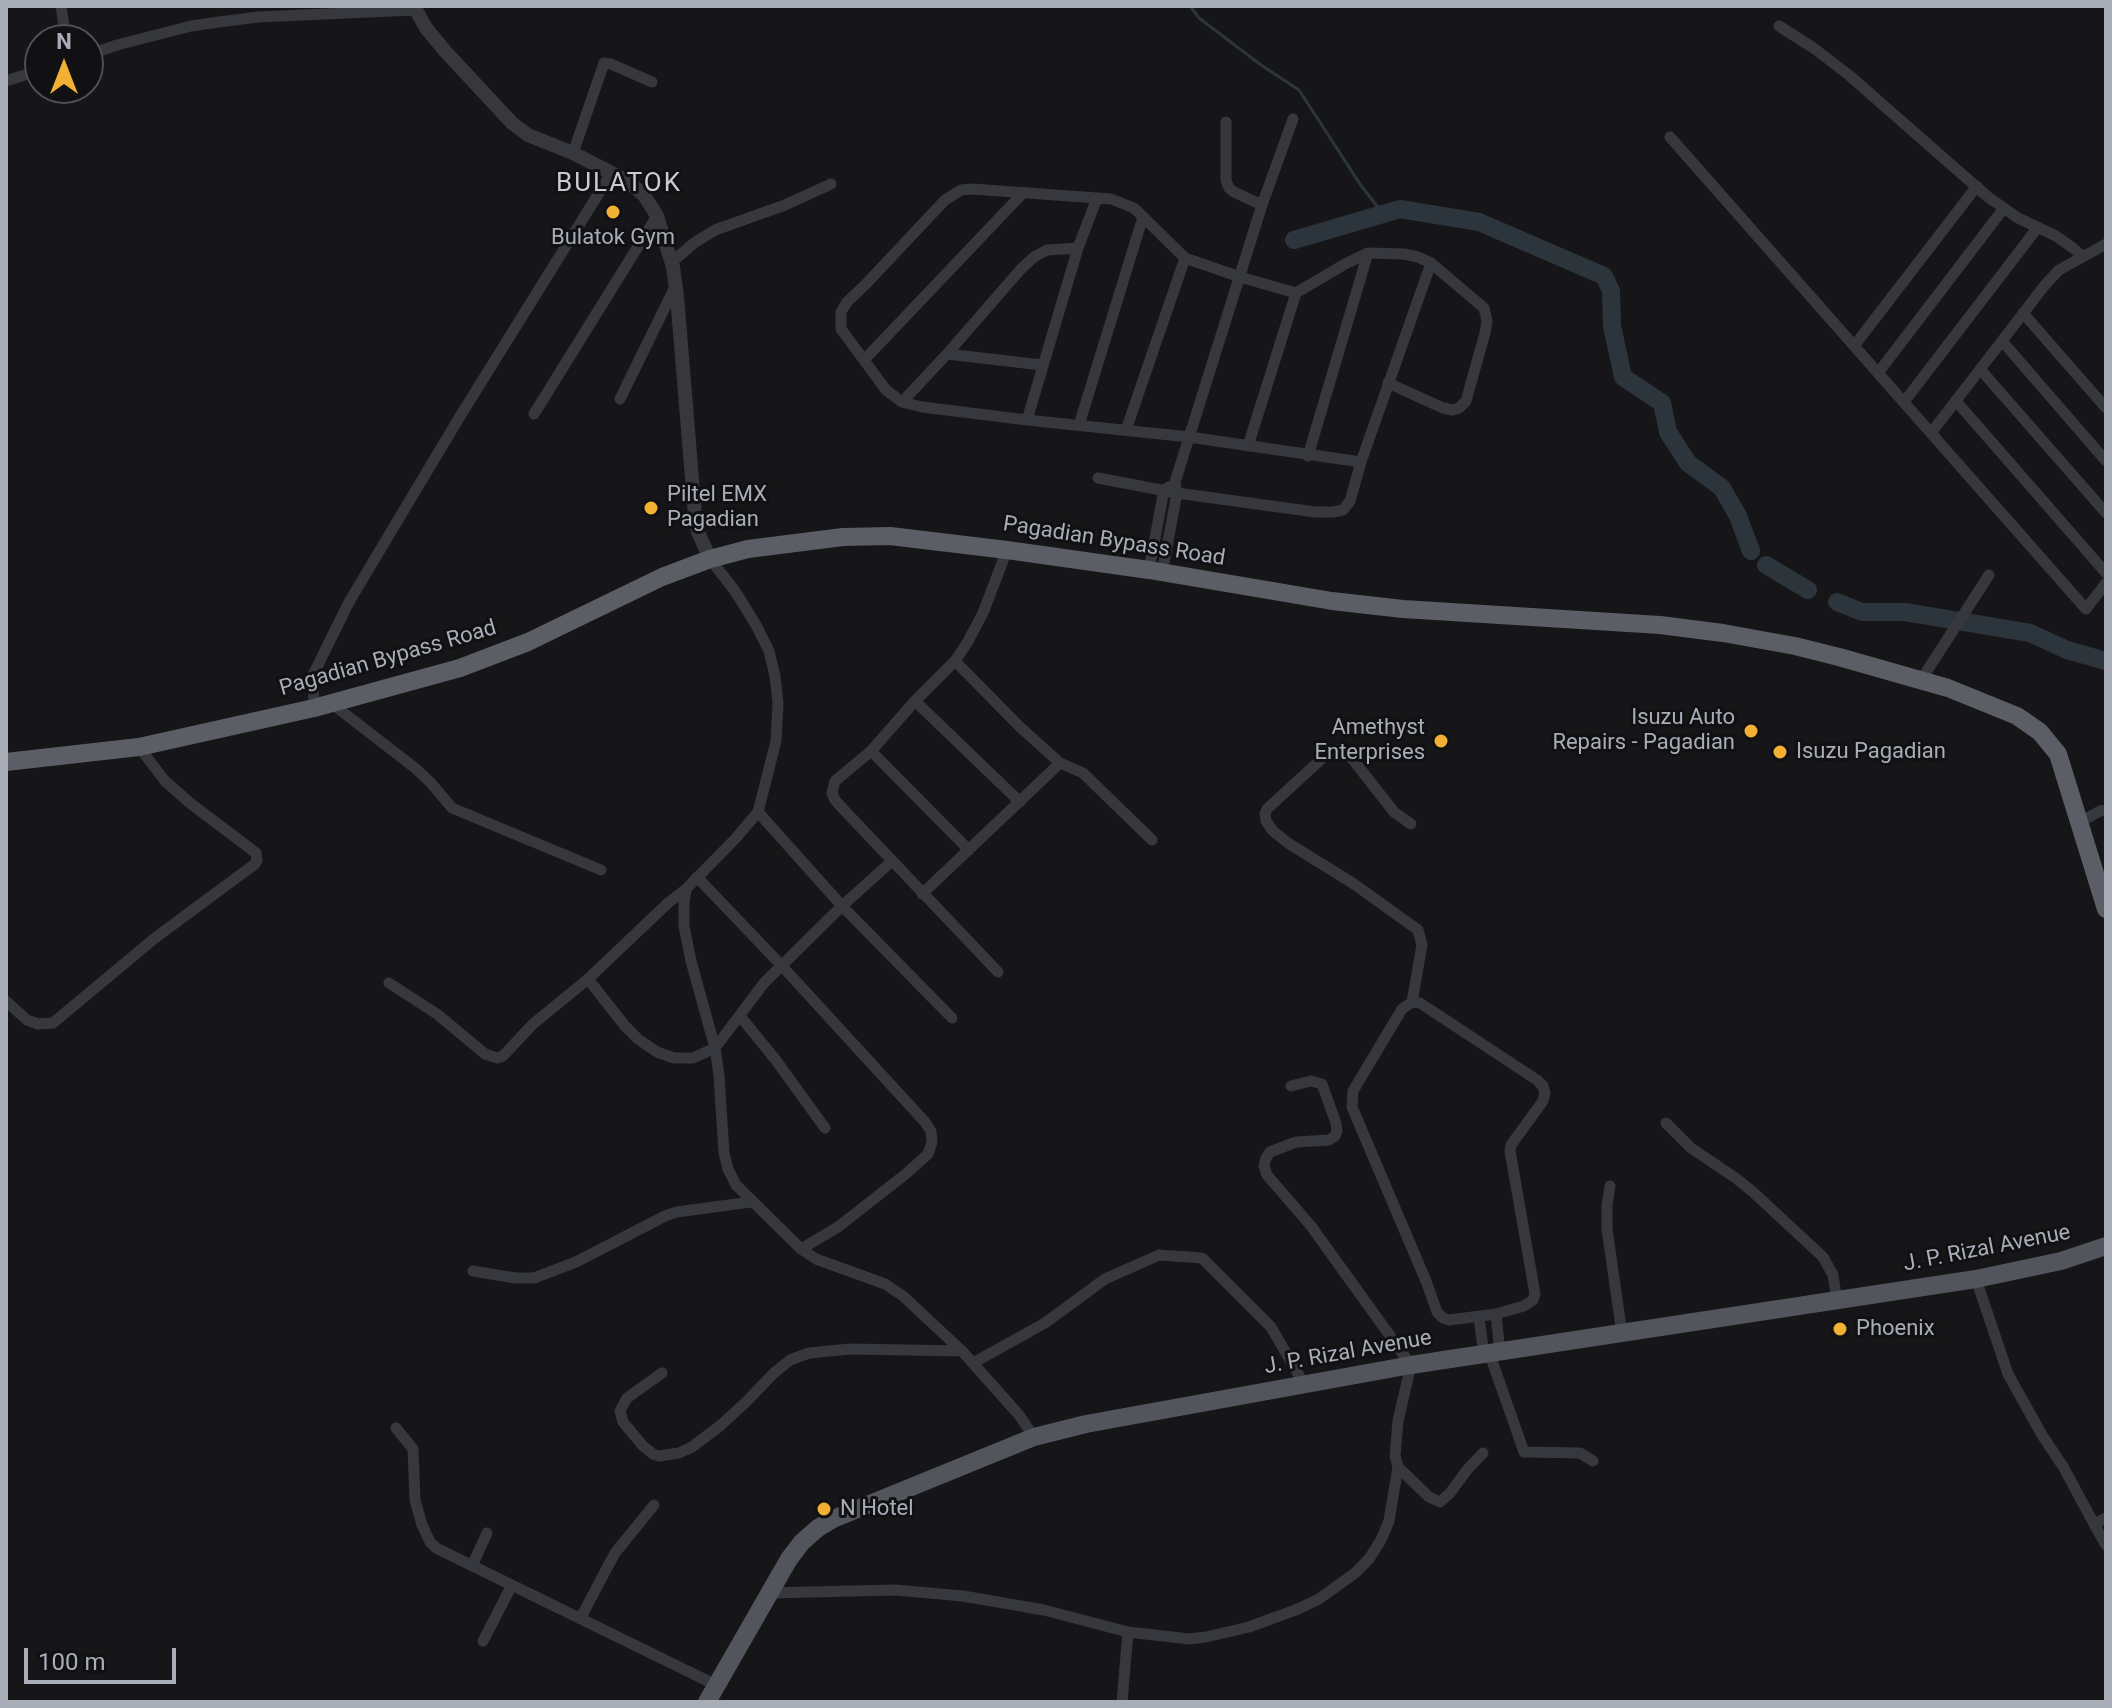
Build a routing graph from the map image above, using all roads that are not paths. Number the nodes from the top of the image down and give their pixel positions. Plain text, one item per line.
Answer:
1 (414, 8) edge
2 (259, 12) edge
3 (1779, 26) dead end
4 (104, 49) edge
5 (652, 82) dead end
6 (1293, 119) dead end
7 (1226, 122) dead end
8 (1670, 137) dead end
9 (573, 153) junction
10 (612, 172) junction
11 (831, 184) dead end
12 (1977, 186) junction
13 (1023, 193) junction
14 (1097, 198) junction
15 (1262, 205) junction
16 (2004, 208) junction
17 (657, 216) junction
18 (1143, 217) junction
19 (2038, 227) junction
20 (2106, 244) edge
21 (1078, 248) junction
22 (1368, 253) junction
23 (2082, 256) junction
24 (1185, 258) junction
25 (671, 263) junction
26 (1431, 263) junction
27 (1240, 277) junction
28 (676, 285) junction
29 (1296, 293) junction
30 (2023, 313) junction
31 (2002, 341) junction
32 (1854, 346) junction
33 (947, 354) junction
34 (865, 359) junction
35 (1042, 365) junction
36 (1980, 369) junction
37 (1878, 373) junction
38 (1388, 383) junction
39 (620, 399) dead end
40 (1956, 401) junction
41 (902, 402) junction
42 (1904, 402) junction
43 (2106, 408) edge
44 (534, 414) dead end
45 (1027, 420) junction
46 (1079, 425) junction
47 (1126, 430) junction
48 (1931, 433) junction
49 (1189, 437) junction
50 (1248, 446) junction
51 (1308, 456) junction
52 (2106, 461) edge
53 (1361, 462) junction
54 (1098, 478) dead end
55 (1172, 488) junction
56 (2106, 513) edge
57 (1007, 550) junction
58 (710, 559) junction
59 (1156, 572) junction
60 (2106, 573) edge
61 (1989, 575) dead end
62 (2106, 583) edge
63 (955, 661) junction
64 (1921, 680) junction
65 (915, 701) junction
66 (323, 705) junction
67 (139, 747) junction
68 (871, 751) junction
69 (6, 762) edge
70 (1060, 763) junction
71 (1020, 802) junction
72 (2106, 810) edge
73 (758, 812) junction
74 (2080, 822) junction
75 (1411, 824) dead end
76 (1152, 840) dead end
77 (969, 850) junction
78 (892, 861) junction
79 (601, 870) dead end
80 (697, 877) junction
81 (686, 889) junction
82 (922, 894) junction
83 (842, 906) junction
84 (2106, 909) edge
85 (782, 966) junction
86 (998, 972) dead end
87 (588, 979) junction
88 (389, 983) dead end
89 (6, 1001) edge
90 (1412, 1002) junction
91 (740, 1016) junction
92 (952, 1018) dead end
93 (715, 1048) junction
94 (1291, 1086) dead end
95 (1666, 1123) dead end
96 (825, 1128) dead end
97 (1610, 1186) dead end
98 (751, 1202) junction
99 (2106, 1246) edge
100 (801, 1249) junction
101 (473, 1271) dead end
102 (1976, 1279) junction
103 (1837, 1301) junction
104 (1496, 1314) junction
105 (1479, 1317) junction
106 (1622, 1334) junction
107 (962, 1351) junction
108 (1491, 1355) junction
109 (973, 1363) junction
110 (1411, 1365) junction
111 (662, 1373) dead end
112 (1304, 1384) junction
113 (396, 1428) dead end
114 (1034, 1437) junction
115 (1483, 1453) dead end
116 (1593, 1461) dead end
117 (1398, 1467) junction
118 (654, 1505) dead end
119 (2106, 1518) edge
120 (2094, 1524) junction
121 (487, 1533) dead end
122 (2106, 1545) edge
123 (472, 1566) junction
124 (512, 1585) junction
125 (769, 1593) junction
126 (580, 1619) junction
127 (1128, 1632) junction
128 (483, 1641) dead end
129 (716, 1685) junction
130 (707, 1702) edge
131 (1122, 1702) edge

1 - 2 street
1 - 9 street
2 - 4 street
3 - 12 street
5 - 9 street
6 - 15 street
7 - 15 street
8 - 32 street
9 - 10 street
10 - 17 street
10 - 66 street
11 - 25 street
12 - 16 street
12 - 32 street
13 - 14 street
13 - 34 street
13 - 34 street
14 - 18 street
14 - 21 street
15 - 27 street
16 - 19 street
16 - 37 street
17 - 25 street
17 - 44 street
18 - 24 street
18 - 46 street
19 - 23 street
19 - 42 street
20 - 23 street
21 - 33 street
21 - 35 street
22 - 26 street
22 - 29 street
22 - 51 street
23 - 30 street
24 - 27 street
24 - 47 street
25 - 28 street
26 - 38 street
26 - 38 street
27 - 29 street
27 - 49 street
28 - 39 street
28 - 58 street
29 - 50 street
30 - 31 street
30 - 43 street
31 - 36 street
31 - 52 street
32 - 37 street
33 - 35 street
33 - 41 street
34 - 41 street
35 - 45 street
36 - 40 street
36 - 56 street
37 - 42 street
38 - 53 street
40 - 48 street
40 - 60 street
41 - 45 street
42 - 48 street
45 - 46 street
46 - 47 street
47 - 49 street
48 - 62 street
49 - 50 street
49 - 55 street
50 - 51 street
51 - 53 street
53 - 55 street
54 - 55 street
55 - 59 street
57 - 58 highway, Pagadian Bypass Road
57 - 59 highway, Pagadian Bypass Road
57 - 63 street
58 - 66 highway, Pagadian Bypass Road
58 - 73 street
59 - 64 highway, Pagadian Bypass Road
61 - 64 street
63 - 65 street
63 - 70 street
64 - 74 highway, Pagadian Bypass Road
65 - 68 street
65 - 71 street
66 - 67 highway, Pagadian Bypass Road
66 - 79 street
67 - 69 highway, Pagadian Bypass Road
67 - 89 street
68 - 77 street
68 - 78 street
70 - 71 street
70 - 76 street
71 - 77 street
72 - 74 street
73 - 80 street
73 - 83 street
74 - 84 highway, Pagadian Bypass Road
75 - 90 street
77 - 82 street
78 - 82 street
78 - 83 street
80 - 81 street
80 - 85 street
81 - 87 street
81 - 93 street
82 - 86 street
83 - 85 street
83 - 92 street
85 - 91 street
85 - 100 street
87 - 88 street
87 - 93 street
90 - 104 street
90 - 105 street
91 - 93 street
91 - 96 street
93 - 98 street
94 - 110 street
95 - 103 street
97 - 106 street
98 - 100 street
98 - 101 street
99 - 102 main road, J. P. Rizal Avenue
100 - 107 street
102 - 103 main road, J. P. Rizal Avenue
102 - 120 street
103 - 106 main road, J. P. Rizal Avenue
104 - 105 street
104 - 108 street
105 - 108 street
106 - 108 main road, J. P. Rizal Avenue
107 - 109 street
107 - 111 street
108 - 110 main road, J. P. Rizal Avenue
108 - 116 street
109 - 112 street
109 - 114 street
110 - 112 main road, J. P. Rizal Avenue
110 - 117 street
112 - 114 main road, J. P. Rizal Avenue
113 - 123 street
114 - 125 main road, J. P. Rizal Avenue
115 - 117 street
117 - 127 street
118 - 126 street
119 - 120 street
120 - 122 street
121 - 123 street
123 - 124 street
124 - 126 street
124 - 128 street
125 - 127 street
125 - 129 main road, J. P. Rizal Avenue
126 - 129 street
127 - 131 street
129 - 130 main road, J. P. Rizal Avenue

